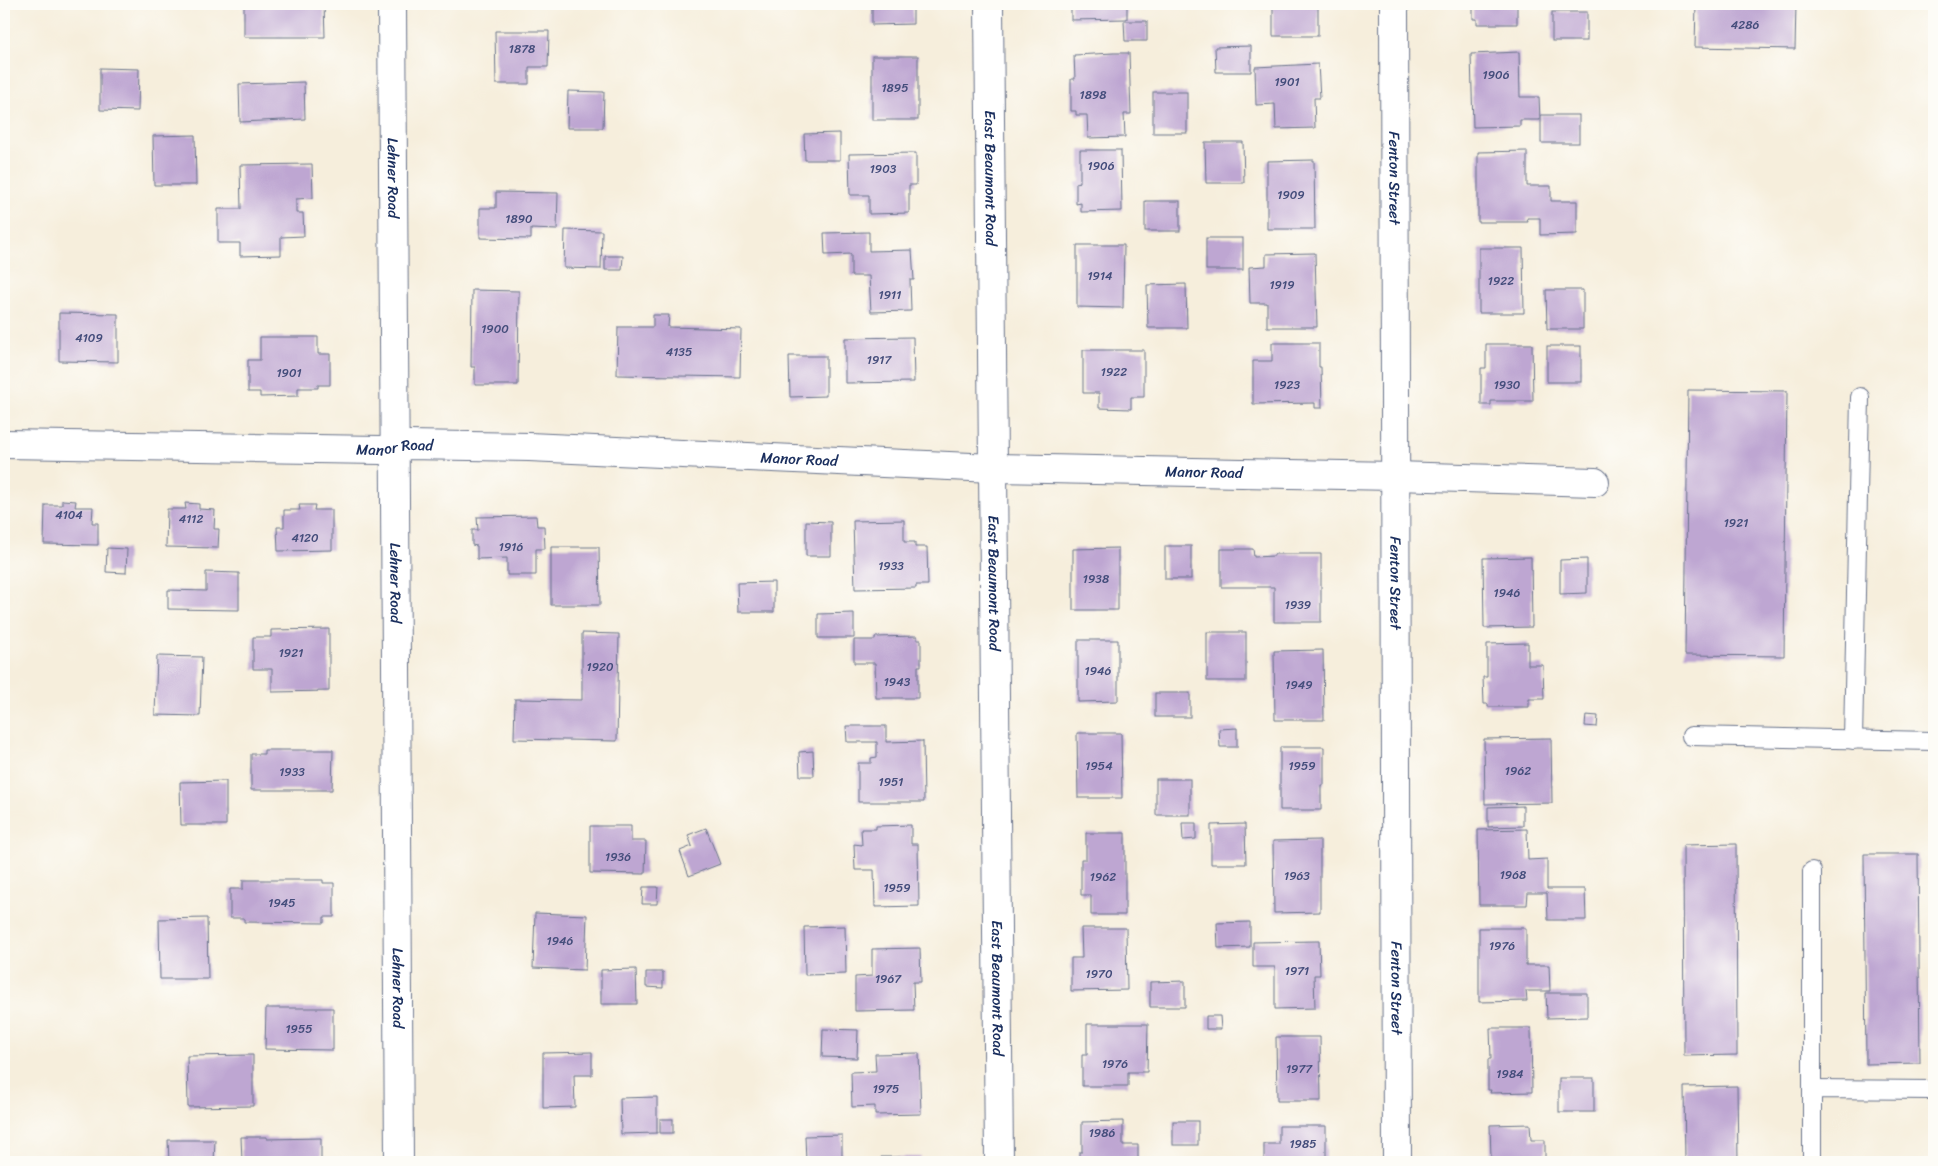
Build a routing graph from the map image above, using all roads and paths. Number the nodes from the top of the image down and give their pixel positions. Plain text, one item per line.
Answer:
1 (392, 4) edge
2 (989, 4) edge
3 (1394, 4) edge
4 (1860, 398) dead end
5 (4, 444) edge
6 (395, 448) junction
7 (993, 468) junction
8 (1395, 476) junction
9 (1595, 482) dead end
10 (1691, 736) dead end
11 (1853, 740) junction
12 (1934, 741) edge
13 (1812, 871) dead end
14 (1812, 1089) junction
15 (1934, 1090) edge
16 (399, 1162) edge
17 (1000, 1162) edge
18 (1397, 1162) edge
19 (1812, 1162) edge

1 - 6 street, Lehner Road
2 - 7 street, East Beaumont Road
3 - 8 street, Fenton Street
4 - 11 lane
5 - 6 street, Manor Road
6 - 7 street, Manor Road
6 - 16 street, Lehner Road
7 - 8 street, Manor Road
7 - 17 street, East Beaumont Road
8 - 9 street, Manor Road
8 - 18 street, Fenton Street
10 - 11 lane
11 - 12 lane
13 - 14 lane
14 - 15 lane
14 - 19 lane

